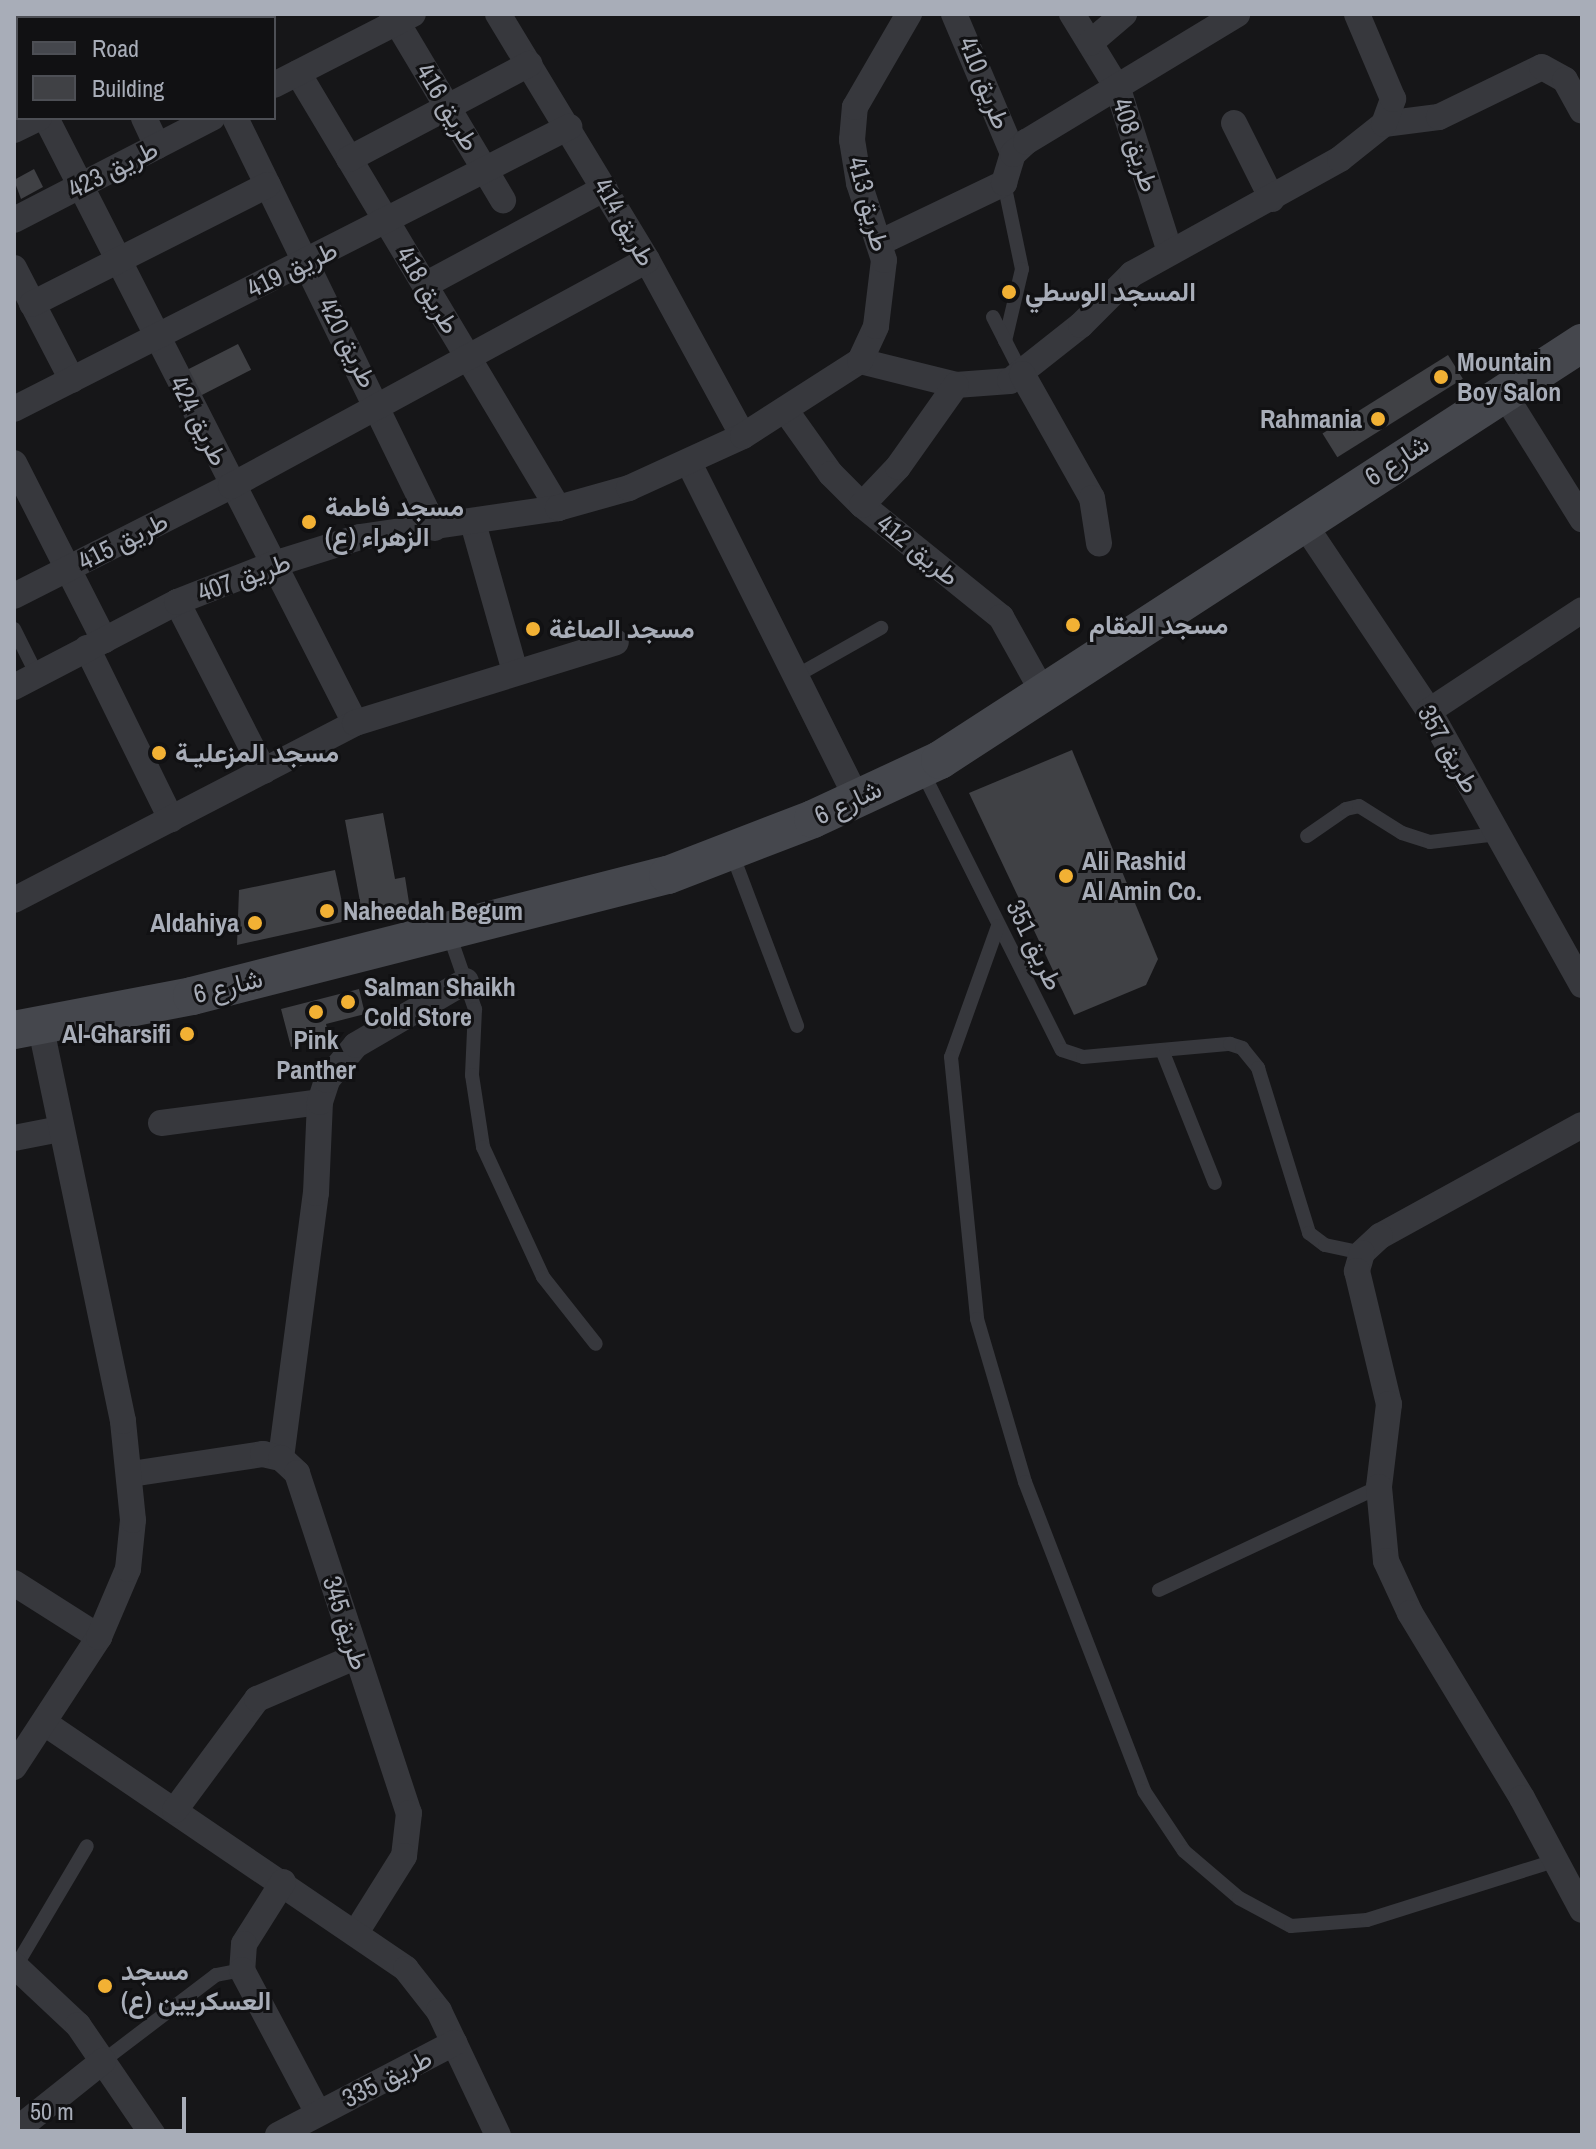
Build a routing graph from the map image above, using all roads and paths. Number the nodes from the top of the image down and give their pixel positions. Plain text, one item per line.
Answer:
1 (498, 14) edge
2 (909, 14) edge
3 (954, 14) edge
4 (1072, 14) edge
5 (1124, 14) edge
6 (1237, 14) edge
7 (1357, 14) edge
8 (401, 17) edge
9 (1090, 43) junction
10 (529, 64) junction
11 (281, 78) edge
12 (1118, 89) junction
13 (447, 106) junction
14 (1582, 111) edge
15 (35, 120) edge
16 (47, 120) edge
17 (145, 120) edge
18 (208, 120) edge
19 (236, 120) edge
20 (1234, 123) dead end
21 (1384, 124) junction
22 (569, 127) junction
23 (14, 130) edge
24 (157, 146) junction
25 (1013, 154) junction
26 (349, 159) junction
27 (485, 171) junction
28 (1004, 183) junction
29 (268, 185) junction
30 (78, 186) junction
31 (605, 188) junction
32 (1272, 199) junction
33 (503, 200) dead end
34 (14, 220) edge
35 (388, 223) junction
36 (879, 243) junction
37 (1170, 252) junction
38 (118, 260) junction
39 (647, 260) junction
40 (306, 263) junction
41 (14, 268) edge
42 (425, 285) junction
43 (32, 304) junction
44 (993, 317) dead end
45 (156, 336) junction
46 (1005, 341) junction
47 (1578, 353) edge
48 (469, 359) junction
49 (860, 361) junction
50 (1022, 374) junction
51 (72, 380) junction
52 (956, 385) junction
53 (1503, 392) junction
54 (380, 406) junction
55 (14, 409) edge
56 (786, 411) junction
57 (743, 436) junction
58 (14, 463) edge
59 (689, 463) junction
60 (231, 486) junction
61 (862, 505) junction
62 (558, 508) junction
63 (1582, 519) edge
64 (1302, 521) junction
65 (473, 523) junction
66 (435, 528) junction
67 (1099, 543) dead end
68 (271, 565) junction
69 (69, 569) junction
70 (14, 596) edge
71 (177, 602) junction
72 (1582, 610) edge
73 (881, 628) dead end
74 (14, 629) edge
75 (616, 642) dead end
76 (96, 644) junction
77 (515, 671) junction
78 (796, 676) junction
79 (25, 681) edge
80 (1043, 692) junction
81 (1429, 711) junction
82 (355, 723) junction
83 (921, 769) junction
84 (264, 771) junction
85 (857, 798) junction
86 (171, 819) junction
87 (1498, 834) junction
88 (1307, 836) dead end
89 (731, 851) junction
90 (14, 900) edge
91 (998, 926) junction
92 (448, 931) junction
93 (466, 981) junction
94 (1582, 985) edge
95 (797, 1026) dead end
96 (27, 1027) edge
97 (1162, 1050) junction
98 (320, 1102) junction
99 (161, 1123) dead end
100 (1582, 1125) edge
101 (60, 1129) junction
102 (14, 1138) edge
103 (1215, 1183) dead end
104 (1362, 1253) junction
105 (596, 1344) dead end
106 (281, 1458) junction
107 (131, 1474) junction
108 (1379, 1487) junction
109 (14, 1583) edge
110 (1159, 1590) dead end
111 (99, 1637) junction
112 (355, 1657) junction
113 (46, 1724) junction
114 (14, 1767) edge
115 (175, 1810) junction
116 (87, 1846) dead end
117 (1554, 1861) junction
118 (283, 1882) junction
119 (1582, 1910) edge
120 (357, 1931) junction
121 (15, 1966) edge
122 (242, 1970) junction
123 (454, 2043) junction
124 (103, 2061) junction
125 (318, 2113) junction
126 (14, 2132) edge
127 (153, 2135) edge
128 (278, 2135) edge
129 (498, 2135) edge

1 - 10 street, طريق 414
2 - 36 street, طريق 413
3 - 25 street, طريق 410
4 - 9 street, طريق 408
5 - 9 street
6 - 12 street
7 - 21 street
8 - 11 street
8 - 13 street, طريق 416
9 - 12 street, طريق 408
10 - 13 street
10 - 22 street, طريق 414
11 - 26 street, طريق 418
12 - 25 street
12 - 37 street, طريق 408
13 - 26 street
13 - 27 street, طريق 416
14 - 21 street
15 - 23 street
16 - 30 street, طريق 424
17 - 24 street
18 - 24 street, طريق 423
19 - 29 street, طريق 420
20 - 32 street
21 - 32 street
22 - 27 street, طريق 419
22 - 31 street, طريق 414
24 - 30 street, طريق 423
25 - 28 street
26 - 35 street, طريق 418
27 - 33 street, طريق 416
27 - 35 street, طريق 419
28 - 36 street
28 - 46 lane
29 - 38 street
29 - 40 street, طريق 420
30 - 34 street, طريق 423
30 - 38 street, طريق 424
31 - 39 street, طريق 414
31 - 42 street
32 - 37 street
35 - 40 street, طريق 419
35 - 42 street, طريق 418
36 - 49 street, طريق 413
37 - 50 street
38 - 43 street
38 - 45 street, طريق 424
39 - 48 street, طريق 415
39 - 57 street, طريق 414
40 - 45 street, طريق 419
40 - 54 street, طريق 420
41 - 43 street
42 - 48 street, طريق 418
43 - 51 street
44 - 46 lane
45 - 51 street, طريق 419
45 - 60 street, طريق 424
46 - 50 lane
47 - 53 street, شارع 6
48 - 54 street, طريق 415
48 - 62 street, طريق 418
49 - 52 street
49 - 56 street
50 - 52 street
50 - 67 street
51 - 55 street, طريق 419
52 - 61 street
53 - 63 street
53 - 64 street, شارع 6
54 - 60 street, طريق 415
54 - 66 street, طريق 420
56 - 57 street
56 - 61 street, طريق 412
57 - 59 street, طريق 407
58 - 69 street
59 - 62 street, طريق 407
59 - 78 street
60 - 68 street, طريق 424
60 - 69 street, طريق 415
61 - 80 street, طريق 412
62 - 65 street, طريق 407
64 - 80 street, شارع 6
64 - 81 street, طريق 357
65 - 66 street, طريق 407
65 - 77 street
66 - 68 street, طريق 407
68 - 71 street, طريق 407
68 - 82 street, طريق 424
69 - 70 street, طريق 415
69 - 76 street
71 - 76 street, طريق 407
71 - 84 street
72 - 81 street
73 - 78 lane
74 - 79 lane
75 - 77 street
76 - 79 street, طريق 407
76 - 86 street
77 - 82 street
78 - 85 street
80 - 83 street, شارع 6
81 - 87 street, طريق 357
82 - 84 street
83 - 85 street, شارع 6
83 - 91 lane, طريق 351
84 - 86 street
85 - 89 street, شارع 6
86 - 90 street
87 - 88 lane
87 - 94 street, طريق 357
89 - 92 street, شارع 6
89 - 95 lane
91 - 97 lane, طريق 351
91 - 117 lane
92 - 93 lane
92 - 96 street, شارع 6
93 - 98 street
93 - 105 lane
96 - 101 street
97 - 103 lane
97 - 104 lane, طريق 351
98 - 99 street
98 - 106 street
100 - 104 street
101 - 102 street
101 - 107 street
104 - 108 street
106 - 107 street
106 - 112 street, طريق 345
107 - 111 street
108 - 110 lane
108 - 117 street
109 - 111 street
111 - 113 street
112 - 115 street
112 - 120 street, طريق 345
113 - 114 street
113 - 115 street
115 - 118 street
116 - 121 lane
117 - 119 street
118 - 120 street
118 - 122 street
120 - 123 street
121 - 124 street
122 - 124 lane
122 - 125 street
123 - 125 street, طريق 335
123 - 129 street
124 - 126 street
124 - 127 street
125 - 128 street, طريق 335

